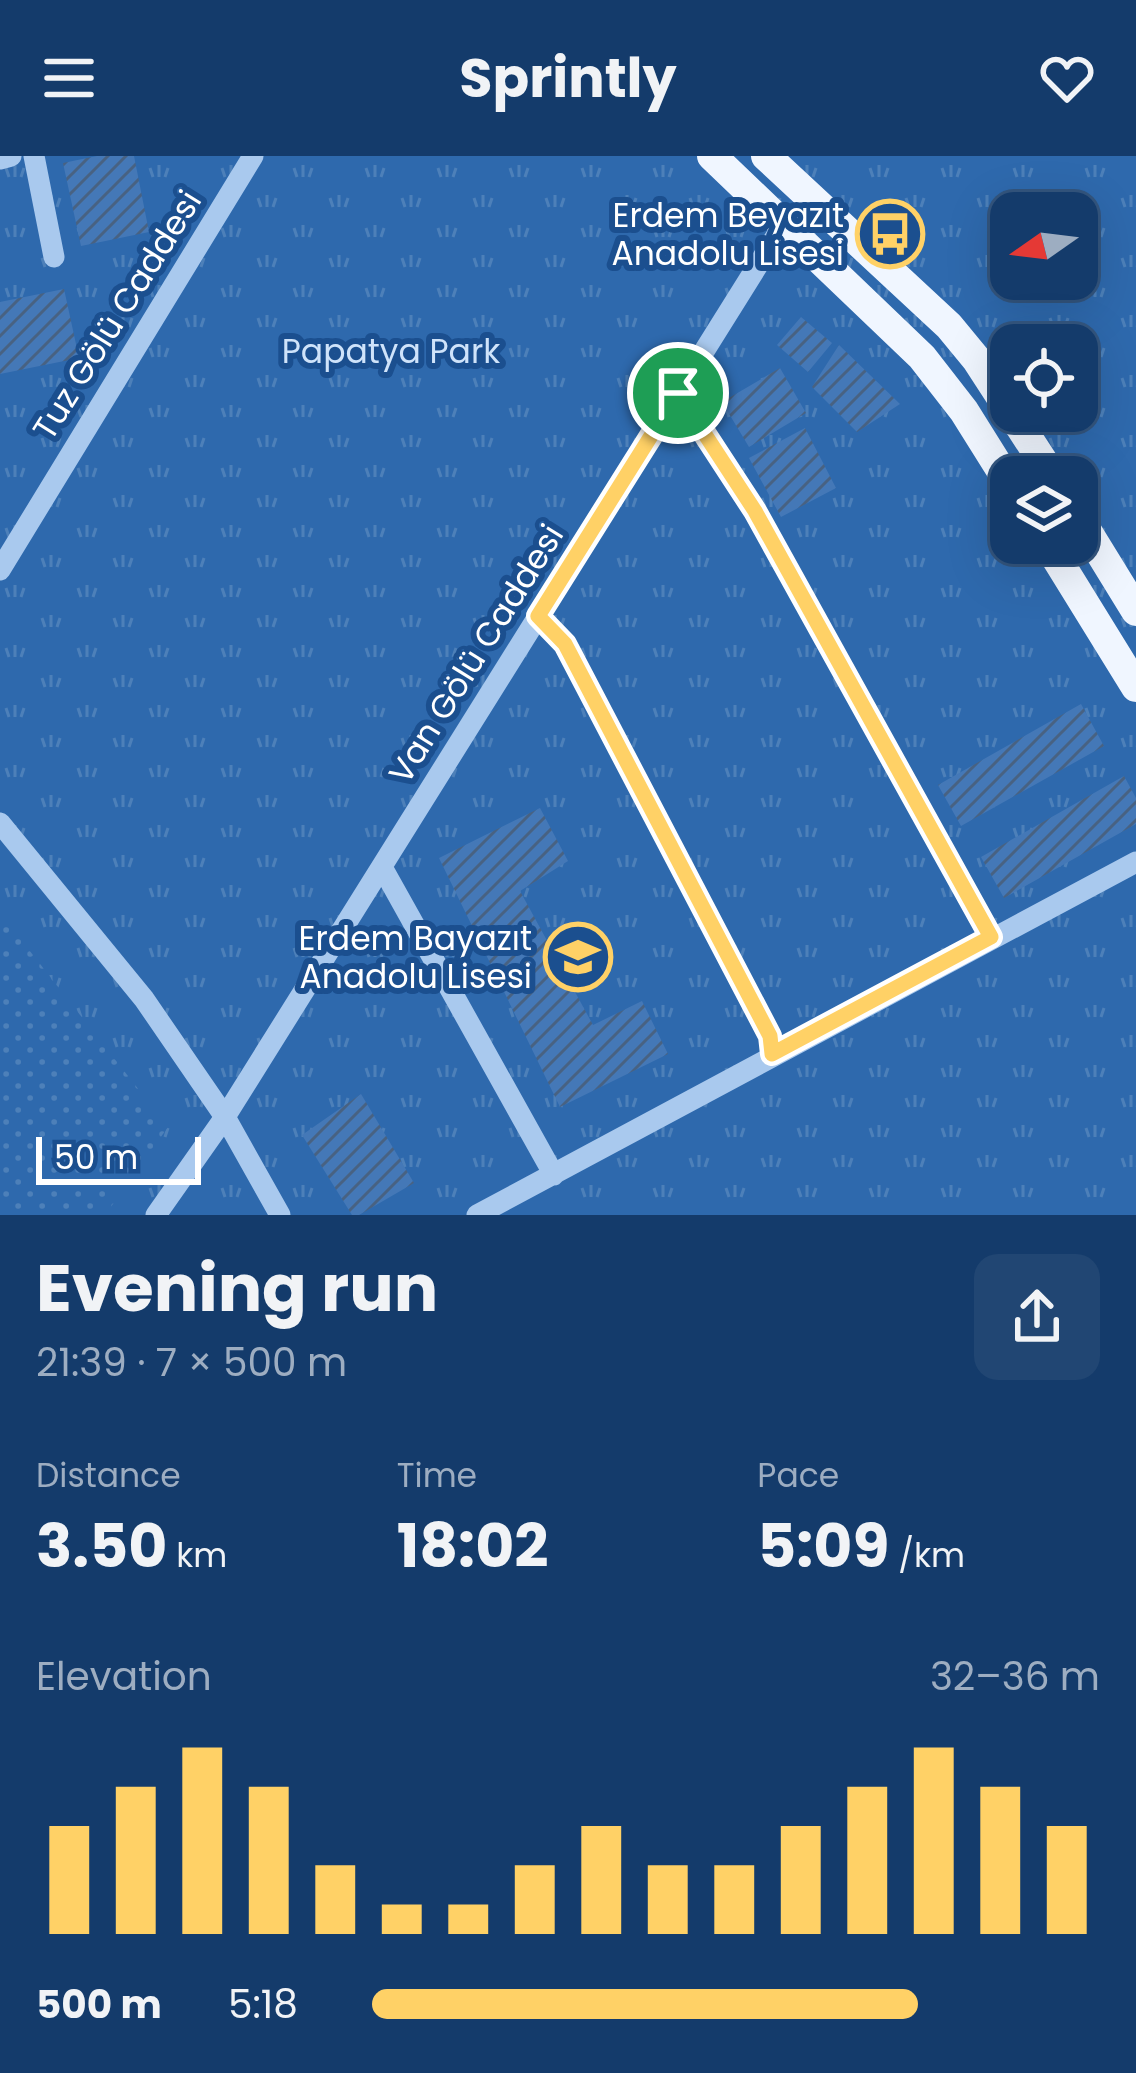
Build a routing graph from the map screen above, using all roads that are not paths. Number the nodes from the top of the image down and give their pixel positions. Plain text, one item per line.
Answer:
1 (11, 156) edge
2 (34, 156) edge
3 (254, 156) edge
4 (712, 156) edge
5 (766, 156) edge
6 (0, 159) edge
7 (789, 178) junction
8 (826, 212) junction
9 (784, 226) junction
10 (54, 257) dead end
11 (678, 393) junction
12 (993, 456) edge
13 (1039, 456) edge
14 (1098, 549) edge
15 (1060, 564) edge
16 (0, 570) edge
17 (1136, 611) edge
18 (538, 616) junction
19 (1136, 687) edge
20 (0, 823) edge
21 (1136, 862) edge
22 (382, 867) junction
23 (991, 937) junction
24 (772, 1054) junction
25 (225, 1117) junction
26 (554, 1175) junction
27 (156, 1215) edge
28 (280, 1215) edge
29 (477, 1215) edge

1 - 6 street
2 - 10 street
3 - 16 street, Tuz Gölü Caddesi
4 - 9 main road
5 - 7 main road
7 - 8 main road
7 - 9 main road
8 - 9 main road
8 - 13 main road
9 - 11 street, Van Gölü Caddesi
9 - 12 main road
11 - 18 street, Van Gölü Caddesi
11 - 23 street
14 - 17 main road
15 - 19 main road
18 - 22 street, Van Gölü Caddesi
18 - 24 street
20 - 25 street
21 - 23 street
22 - 25 street, Van Gölü Caddesi
22 - 26 street
23 - 24 street
24 - 26 street
25 - 27 street, Van Gölü Caddesi
25 - 28 street
26 - 29 street

